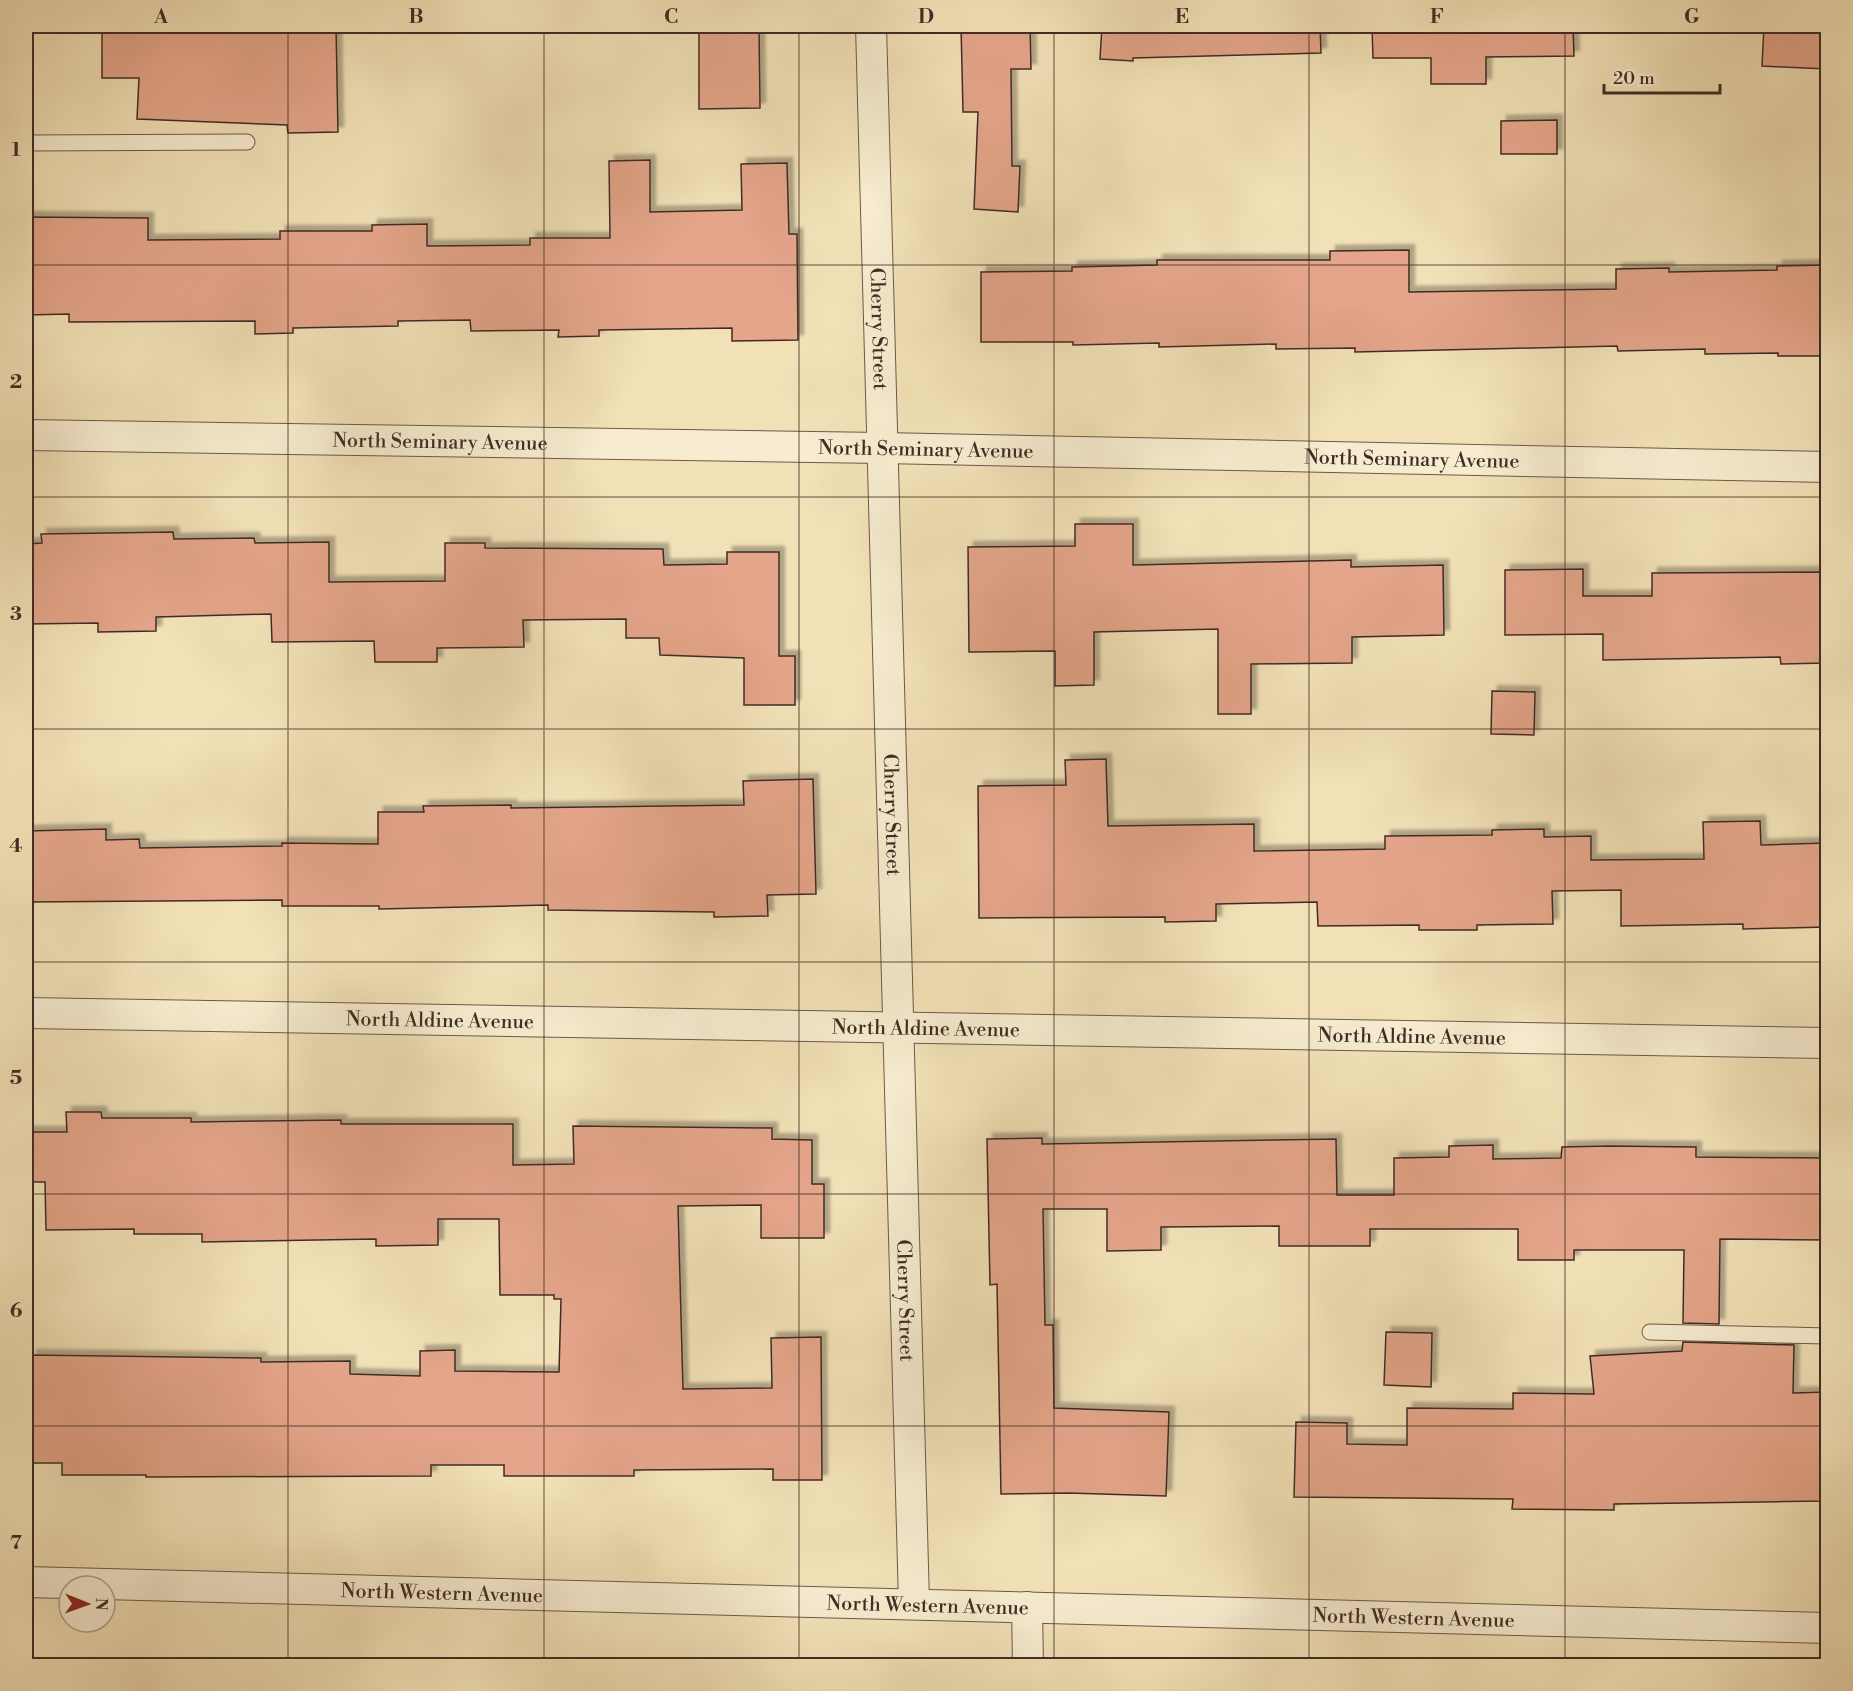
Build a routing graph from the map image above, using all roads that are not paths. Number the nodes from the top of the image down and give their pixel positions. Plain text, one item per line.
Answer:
1 (871, 26) edge
2 (247, 142) dead end
3 (26, 143) edge
4 (26, 435) edge
5 (882, 448) junction
6 (1827, 467) edge
7 (26, 1013) edge
8 (899, 1026) junction
9 (1827, 1043) edge
10 (1650, 1332) dead end
11 (1827, 1336) edge
12 (26, 1582) edge
13 (914, 1603) junction
14 (1027, 1607) junction
15 (1827, 1628) edge
16 (1028, 1665) edge

1 - 5 street, Cherry Street
2 - 3 lane
4 - 5 street, North Seminary Avenue
5 - 6 street, North Seminary Avenue
5 - 8 street, Cherry Street
7 - 8 street, North Aldine Avenue
8 - 9 street, North Aldine Avenue
8 - 13 street, Cherry Street
10 - 11 lane
12 - 13 street, North Western Avenue
13 - 14 street, North Western Avenue
14 - 15 street, North Western Avenue
14 - 16 street

